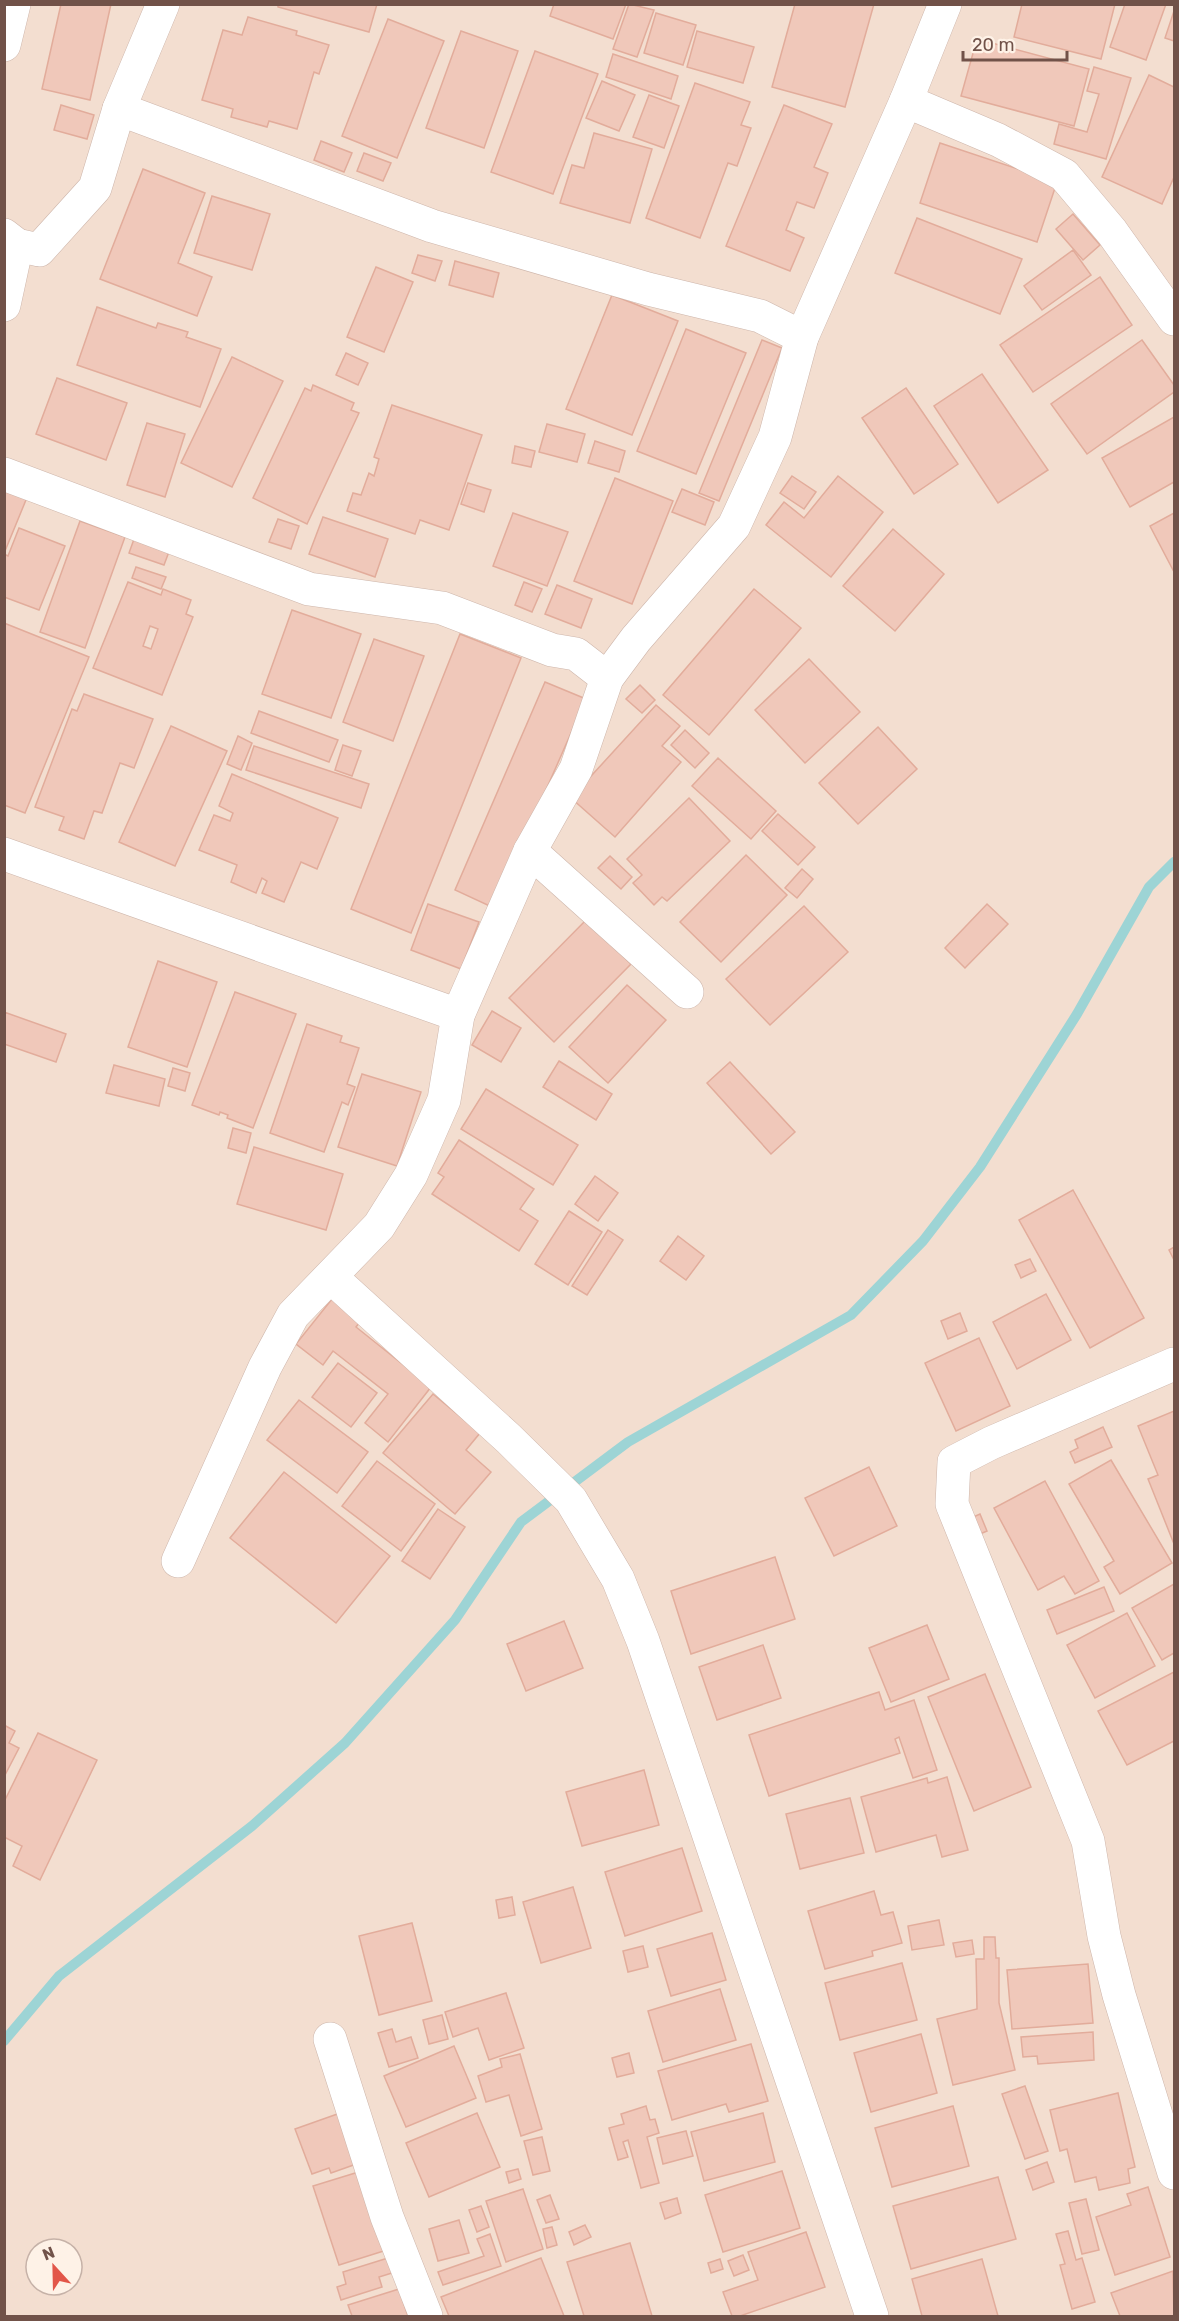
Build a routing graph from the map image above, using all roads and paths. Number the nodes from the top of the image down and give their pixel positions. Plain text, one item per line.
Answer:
1 (14, 4) edge
2 (163, 4) edge
3 (945, 4) edge
4 (4, 45) edge
5 (906, 101) junction
6 (119, 109) junction
7 (10, 240) edge
8 (4, 305) edge
9 (1174, 319) edge
10 (802, 337) junction
11 (4, 474) edge
12 (607, 678) junction
13 (530, 851) junction
14 (4, 854) edge
15 (687, 992) dead end
16 (458, 1015) junction
17 (331, 1277) junction
18 (1174, 1364) edge
19 (178, 1561) dead end
20 (330, 2039) dead end
21 (1174, 2173) edge
22 (426, 2316) edge
23 (872, 2316) edge

1 - 4 street
2 - 6 street
3 - 5 street
5 - 9 street
5 - 10 street
6 - 7 street
6 - 10 street
7 - 8 street
10 - 12 street
11 - 12 street
12 - 13 street
13 - 15 street
13 - 16 street
14 - 16 street
16 - 17 street
17 - 19 street
17 - 23 street
18 - 21 street
20 - 22 street

